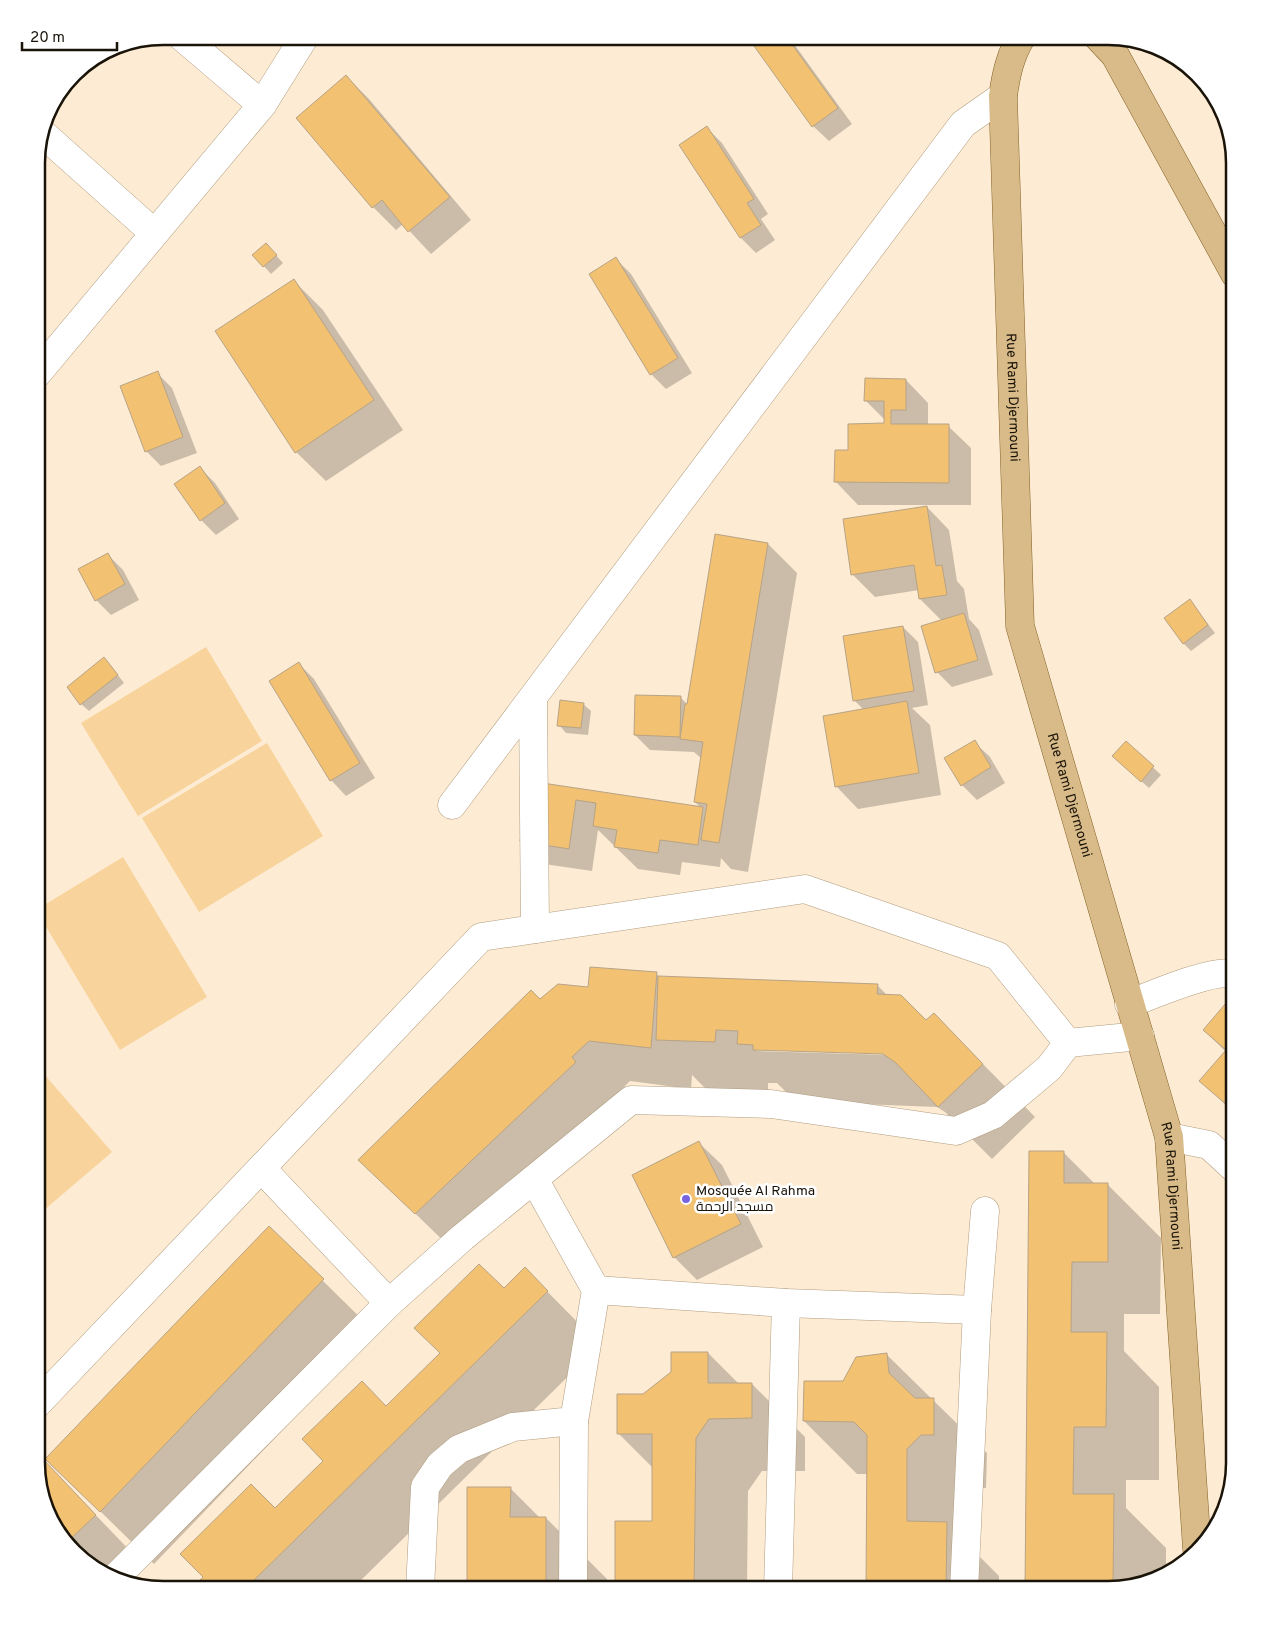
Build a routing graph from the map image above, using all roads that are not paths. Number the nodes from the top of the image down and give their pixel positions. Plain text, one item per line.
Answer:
1 (192, 45) edge
2 (299, 45) edge
3 (1017, 45) edge
4 (1106, 45) edge
5 (1003, 96) junction
6 (262, 105) junction
7 (48, 138) edge
8 (154, 233) junction
9 (1226, 258) edge
10 (45, 358) edge
11 (533, 699) junction
12 (452, 805) dead end
13 (535, 929) junction
14 (1226, 972) edge
15 (1129, 1004) junction
16 (1140, 1036) junction
17 (1068, 1043) junction
18 (1169, 1137) junction
19 (1226, 1161) edge
20 (262, 1169) junction
21 (534, 1179) junction
22 (985, 1211) dead end
23 (596, 1290) junction
24 (389, 1303) junction
25 (786, 1303) junction
26 (977, 1310) junction
27 (45, 1396) edge
28 (574, 1421) junction
29 (1196, 1542) edge
30 (120, 1573) edge
31 (420, 1581) edge
32 (573, 1581) edge
33 (778, 1581) edge
34 (964, 1581) edge

1 - 6 street
2 - 6 street
3 - 5 main road, Rue Rami Djermouni
4 - 9 main road
5 - 11 street
5 - 15 main road, Rue Rami Djermouni
6 - 8 street
7 - 8 street
8 - 10 street
11 - 12 street
11 - 13 street
13 - 17 street
13 - 20 street
14 - 15 street
15 - 16 main road, Rue Rami Djermouni
16 - 17 street
16 - 18 main road, Rue Rami Djermouni
17 - 21 street
18 - 19 street
18 - 29 main road, Rue Rami Djermouni
20 - 24 street
20 - 27 street
21 - 23 street
21 - 24 street
22 - 26 street
23 - 25 street
23 - 28 street
24 - 30 street
25 - 26 street
25 - 33 street
26 - 34 street
28 - 31 street
28 - 32 street

